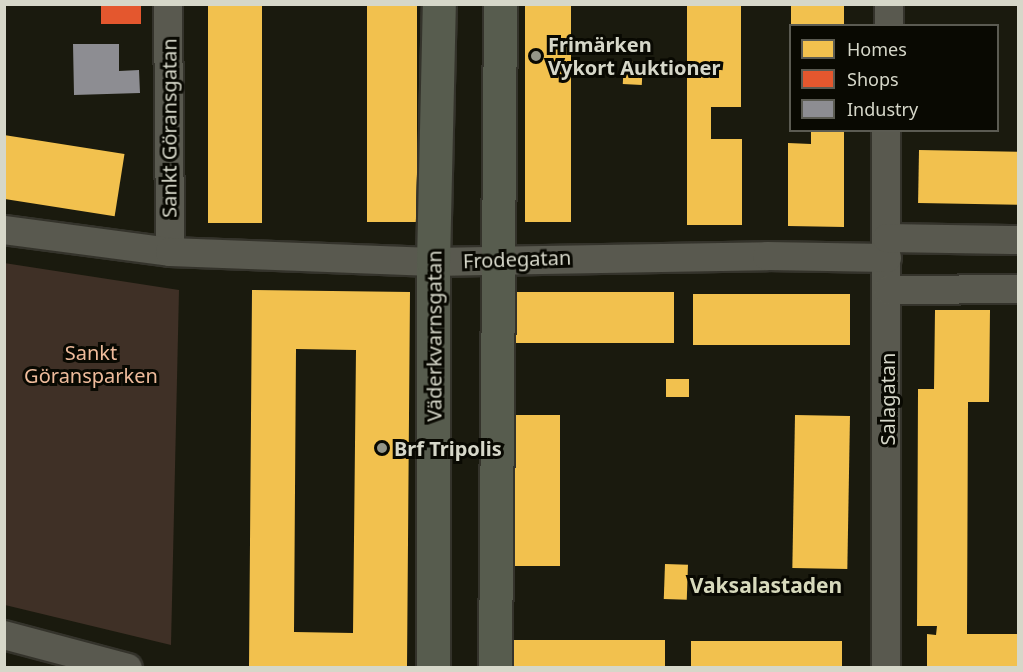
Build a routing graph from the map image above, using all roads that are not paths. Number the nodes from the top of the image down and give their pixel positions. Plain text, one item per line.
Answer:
1 (168, 4) edge
2 (438, 4) edge
3 (500, 4) edge
4 (889, 4) edge
5 (889, 24) edge
6 (886, 132) edge
7 (4, 230) edge
8 (1018, 240) edge
9 (887, 248) junction
10 (170, 252) junction
11 (497, 258) junction
12 (433, 262) junction
13 (1018, 289) edge
14 (888, 290) junction
15 (4, 635) edge
16 (128, 668) edge
17 (434, 668) edge
18 (495, 668) edge
19 (886, 668) edge

1 - 10 street, Sankt Göransgatan
2 - 12 main road, Väderkvarnsgatan
3 - 11 main road
4 - 5 street
6 - 9 street, Salagatan
7 - 10 street, Frodegatan
8 - 9 street, Frodegatan
9 - 11 street, Frodegatan
9 - 14 street, Salagatan
10 - 12 street, Frodegatan
11 - 12 street, Frodegatan
11 - 18 main road
12 - 17 main road, Väderkvarnsgatan
13 - 14 street
14 - 19 street, Salagatan
15 - 16 street

